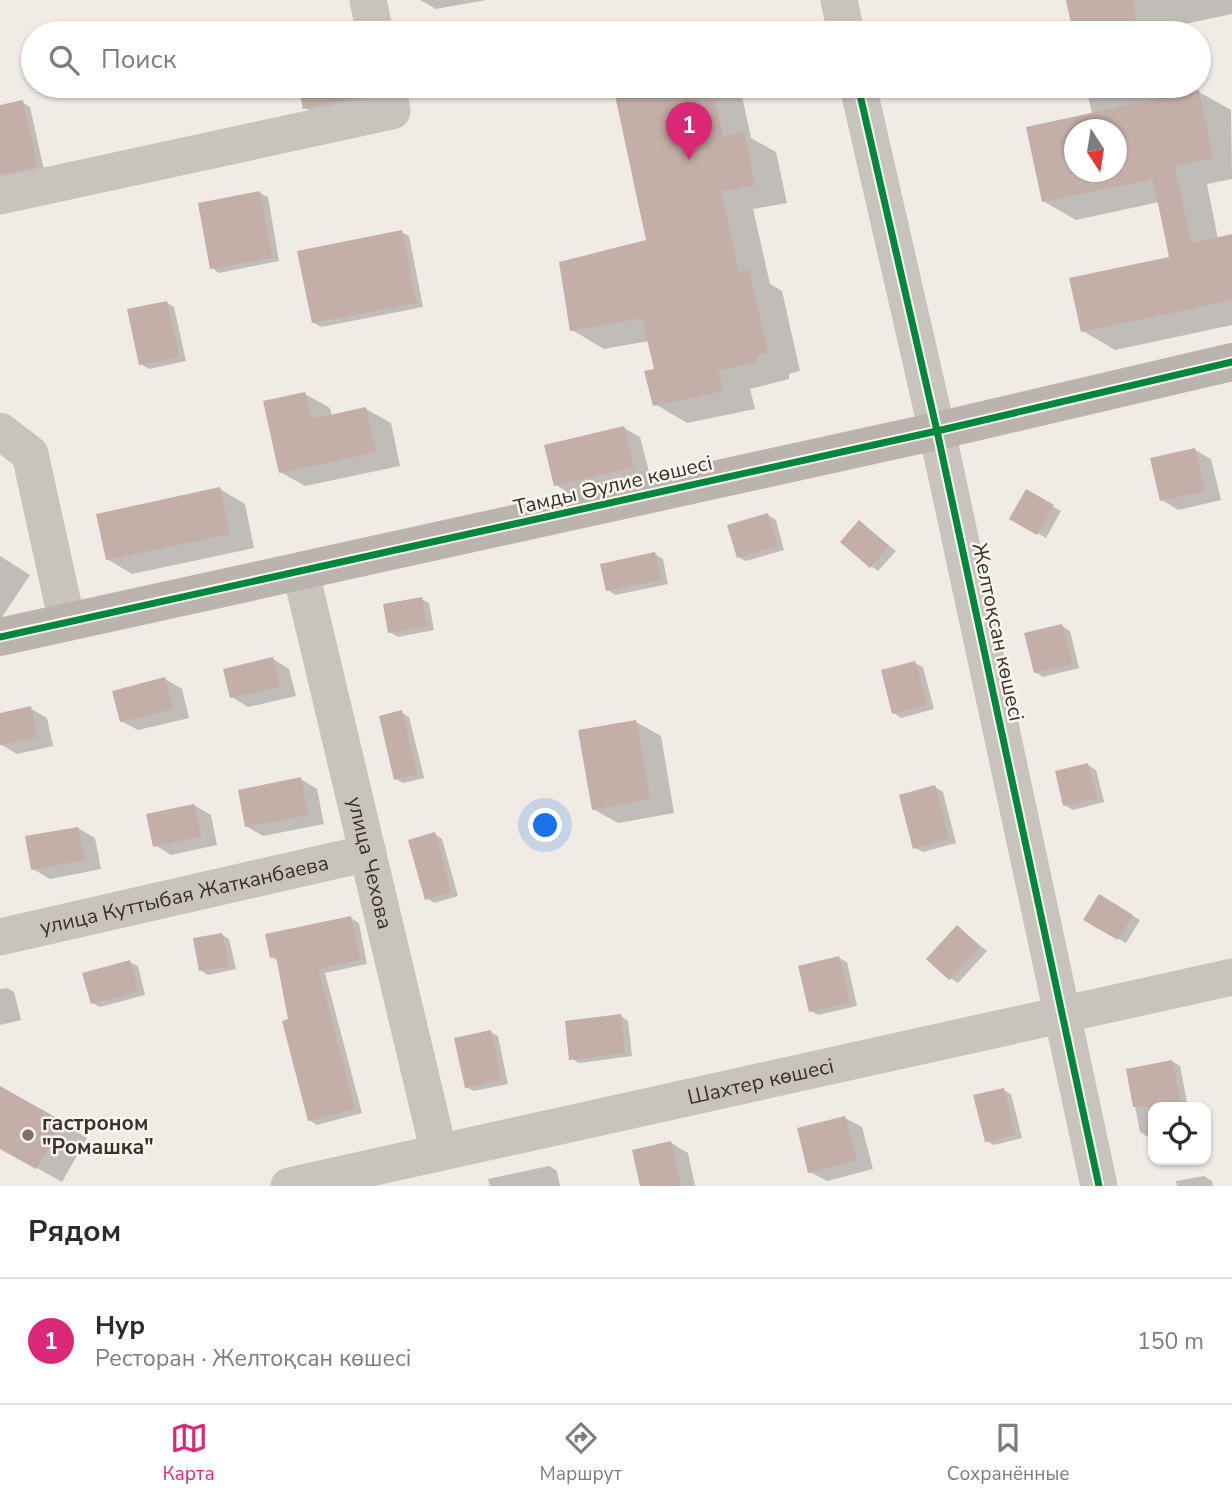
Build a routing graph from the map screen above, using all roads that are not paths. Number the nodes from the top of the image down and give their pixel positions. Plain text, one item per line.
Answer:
1 (368, 0) edge
2 (839, 0) edge
3 (372, 21) edge
4 (843, 21) edge
5 (389, 98) edge
6 (861, 98) edge
7 (0, 197) edge
8 (1232, 362) edge
9 (0, 431) edge
10 (937, 431) junction
11 (300, 573) junction
12 (67, 622) junction
13 (0, 637) edge
14 (368, 853) junction
15 (0, 937) edge
16 (1232, 977) edge
17 (1062, 1015) junction
18 (439, 1153) junction
19 (289, 1186) edge
20 (1099, 1186) edge

1 - 3 street
2 - 4 street
5 - 7 street
6 - 10 street, Желтоқсан көшесі
8 - 10 street, Тамды Әулие көшесі
9 - 12 street
10 - 11 street, Тамды Әулие көшесі
10 - 17 street, Желтоқсан көшесі
11 - 12 street, Тамды Әулие көшесі
11 - 14 street, улица Чехова
12 - 13 street, Тамды Әулие көшесі
14 - 15 street, улица Куттыбая Жатканбаева
14 - 18 street, улица Чехова
16 - 17 street, Шахтер көшесі
17 - 18 street, Шахтер көшесі
17 - 20 street, Желтоқсан көшесі
18 - 19 street, Шахтер көшесі

